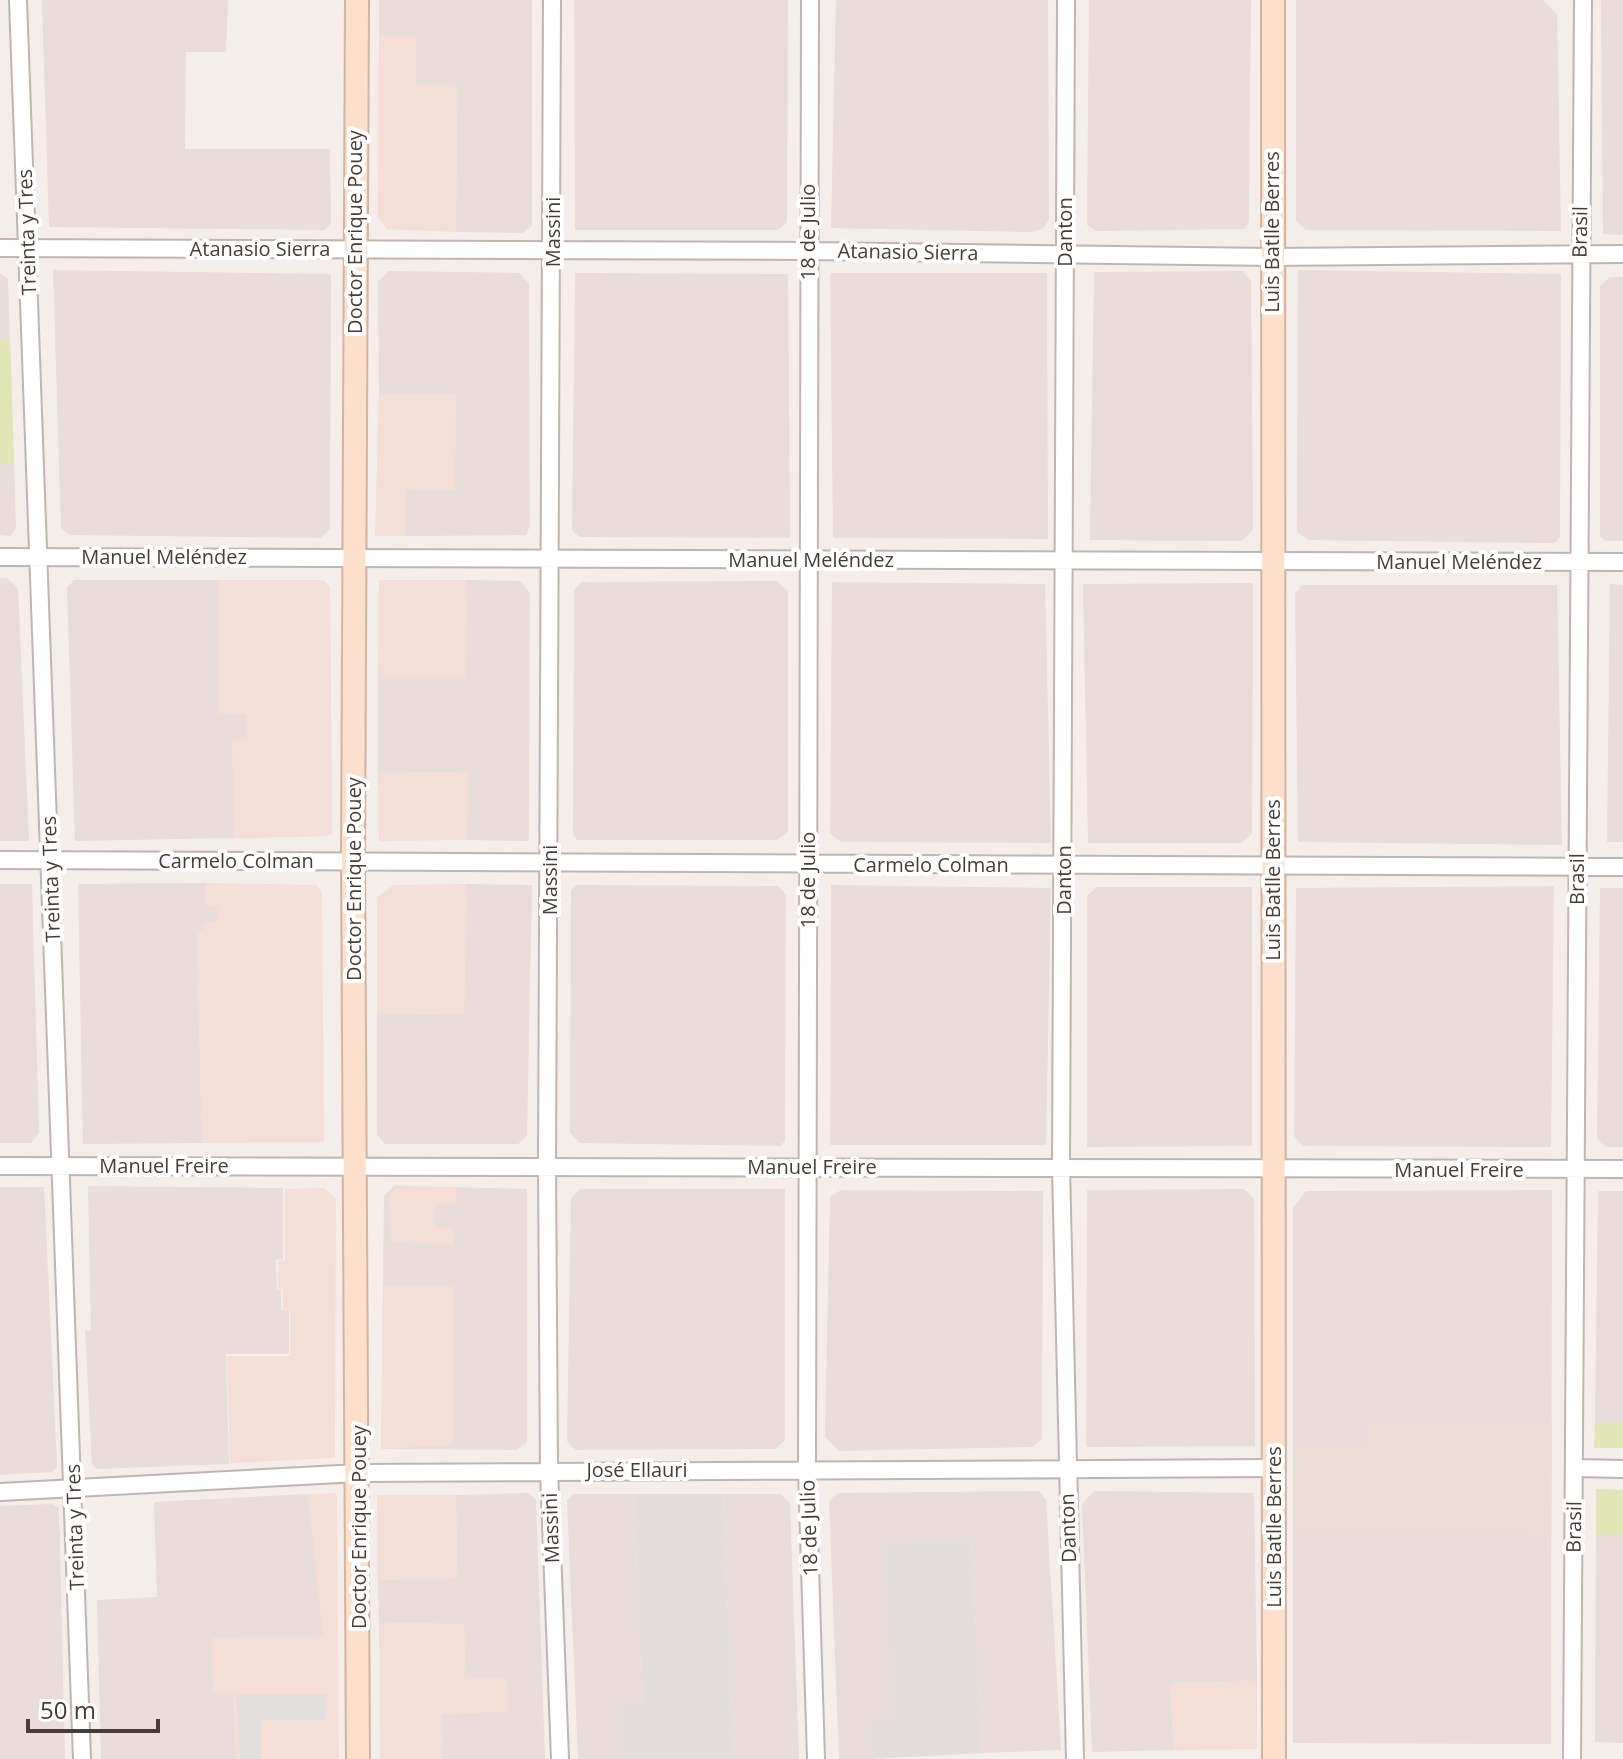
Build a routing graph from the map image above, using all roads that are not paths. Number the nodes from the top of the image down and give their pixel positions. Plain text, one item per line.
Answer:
1 (18, 0) edge
2 (357, 0) edge
3 (552, 0) edge
4 (810, 0) edge
5 (1066, 0) edge
6 (1273, 0) edge
7 (1583, 0) edge
8 (0, 248) edge
9 (27, 248) junction
10 (354, 249) junction
11 (553, 251) junction
12 (808, 251) junction
13 (1579, 254) junction
14 (1623, 254) edge
15 (1064, 255) junction
16 (1272, 257) junction
17 (0, 557) edge
18 (39, 557) junction
19 (549, 557) junction
20 (354, 558) junction
21 (809, 561) junction
22 (1066, 561) junction
23 (1579, 561) junction
24 (1623, 562) edge
25 (1271, 563) junction
26 (0, 860) edge
27 (50, 860) junction
28 (353, 861) junction
29 (551, 864) junction
30 (1273, 864) junction
31 (1065, 865) junction
32 (809, 866) junction
33 (1577, 867) junction
34 (1623, 867) edge
35 (62, 1165) junction
36 (0, 1166) edge
37 (547, 1166) junction
38 (358, 1167) junction
39 (1061, 1167) junction
40 (807, 1168) junction
41 (1575, 1169) junction
42 (1623, 1169) edge
43 (1274, 1170) junction
44 (1066, 1468) junction
45 (1275, 1468) junction
46 (1575, 1468) junction
47 (1623, 1469) edge
48 (549, 1470) junction
49 (807, 1470) junction
50 (359, 1473) junction
51 (74, 1489) junction
52 (0, 1492) edge
53 (82, 1759) edge
54 (358, 1759) edge
55 (560, 1759) edge
56 (816, 1759) edge
57 (1075, 1759) edge
58 (1274, 1759) edge
59 (1572, 1759) edge

1 - 9 street, Treinta y Tres
2 - 10 street, Doctor Enrique Pouey
3 - 11 street, Massini
4 - 12 street, 18 de Julio
5 - 15 street, Danton
6 - 16 street, Luis Batlle Berres
7 - 13 street, Brasil
8 - 9 street, Atanasio Sierra
9 - 10 street, Atanasio Sierra
9 - 18 street, Treinta y Tres
10 - 11 street, Atanasio Sierra
10 - 20 street, Doctor Enrique Pouey
11 - 12 street, Atanasio Sierra
11 - 19 street, Massini
12 - 15 street, Atanasio Sierra
12 - 21 street, 18 de Julio
13 - 14 street, Atanasio Sierra
13 - 16 street, Atanasio Sierra
13 - 23 street, Brasil
15 - 16 street, Atanasio Sierra
15 - 22 street, Danton
16 - 25 street, Luis Batlle Berres
17 - 18 street, Manuel Meléndez
18 - 20 street, Manuel Meléndez
18 - 27 street, Treinta y Tres
19 - 20 street, Manuel Meléndez
19 - 21 street, Manuel Meléndez
19 - 29 street, Massini
20 - 28 street, Doctor Enrique Pouey
21 - 22 street, Manuel Meléndez
21 - 32 street, 18 de Julio
22 - 25 street, Manuel Meléndez
22 - 31 street, Danton
23 - 24 street, Manuel Meléndez
23 - 25 street, Manuel Meléndez
23 - 33 street, Brasil
25 - 30 street, Luis Batlle Berres
26 - 27 street, Carmelo Colman
27 - 28 street, Carmelo Colman
27 - 35 street, Treinta y Tres
28 - 29 street, Carmelo Colman
28 - 38 street, Doctor Enrique Pouey
29 - 32 street, Carmelo Colman
29 - 37 street, Massini
30 - 31 street, Carmelo Colman
30 - 33 street, Carmelo Colman
30 - 43 street, Luis Batlle Berres
31 - 32 street, Carmelo Colman
31 - 39 street, Danton
32 - 40 street, 18 de Julio
33 - 34 street, Carmelo Colman
33 - 41 street, Brasil
35 - 36 street, Manuel Freire
35 - 38 street, Manuel Freire
35 - 51 street, Treinta y Tres
37 - 38 street, Manuel Freire
37 - 40 street, Manuel Freire
37 - 48 street, Massini
38 - 50 street, Doctor Enrique Pouey
39 - 40 street, Manuel Freire
39 - 43 street, Manuel Freire
39 - 44 street, Danton
40 - 49 street, 18 de Julio
41 - 42 street, Manuel Freire
41 - 43 street, Manuel Freire
41 - 46 street, Brasil
43 - 45 street, Luis Batlle Berres
44 - 45 street, José Ellauri
44 - 49 street, José Ellauri
44 - 57 street, Danton
45 - 58 street, Luis Batlle Berres
46 - 47 street
46 - 59 street, Brasil
48 - 49 street, José Ellauri
48 - 50 street, José Ellauri
48 - 55 street, Massini
49 - 56 street, 18 de Julio
50 - 51 street, José Ellauri
50 - 54 street, Doctor Enrique Pouey
51 - 52 street, José Ellauri
51 - 53 street, Treinta y Tres

